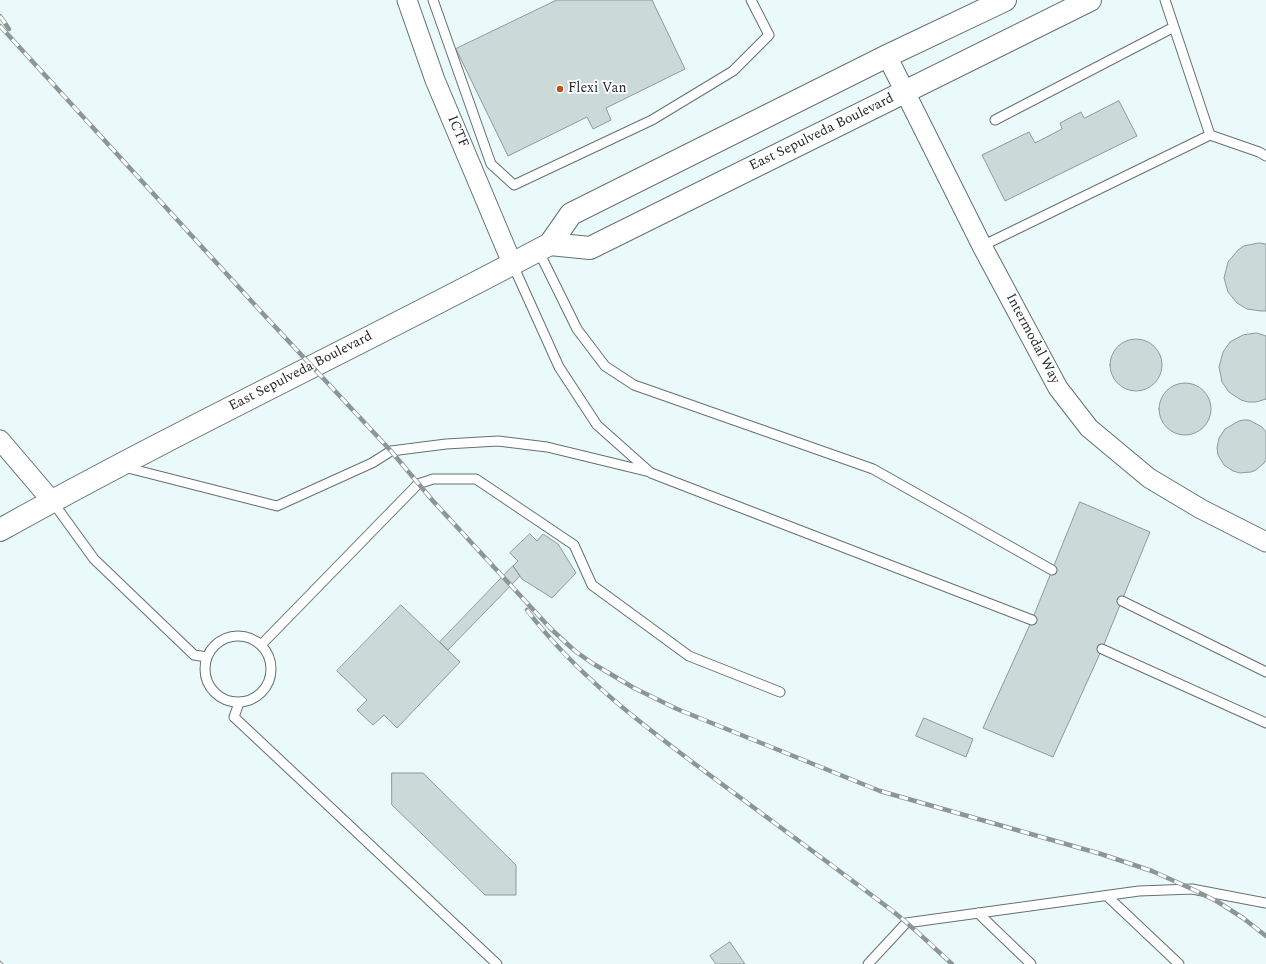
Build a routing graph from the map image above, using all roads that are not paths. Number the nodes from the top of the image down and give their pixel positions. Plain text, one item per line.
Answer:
1 (407, 0) edge
2 (433, 0) edge
3 (751, 0) edge
4 (1005, 0) edge
5 (1090, 0) edge
6 (1165, 0) edge
7 (1174, 27) junction
8 (888, 56) junction
9 (905, 92) junction
10 (995, 120) dead end
11 (1210, 135) junction
12 (1266, 156) edge
13 (982, 246) junction
14 (544, 247) junction
15 (512, 263) junction
16 (0, 440) edge
17 (119, 466) junction
18 (651, 473) junction
19 (52, 501) junction
20 (0, 530) edge
21 (1266, 542) edge
22 (1052, 570) dead end
23 (1122, 601) dead end
24 (1032, 620) dead end
25 (261, 645) junction
26 (1102, 649) dead end
27 (206, 658) junction
28 (1266, 672) edge
29 (780, 692) dead end
30 (239, 703) junction
31 (1266, 723) edge
32 (1107, 896) junction
33 (1266, 903) edge
34 (978, 913) junction
35 (497, 964) edge
36 (868, 964) edge
37 (1031, 964) edge
38 (1179, 964) edge

1 - 15 street, ICTF
2 - 3 lane
4 - 8 main road, East Sepulveda Boulevard
5 - 9 main road, East Sepulveda Boulevard
6 - 7 lane
7 - 10 lane
7 - 11 lane
8 - 9 street, Intermodal Way
8 - 14 main road, East Sepulveda Boulevard
9 - 13 street, Intermodal Way
9 - 14 main road, East Sepulveda Boulevard
11 - 12 lane
11 - 13 lane
13 - 21 street, Intermodal Way
14 - 15 main road, East Sepulveda Boulevard
14 - 22 lane
15 - 17 main road, East Sepulveda Boulevard
15 - 18 lane
16 - 19 street
17 - 18 lane
17 - 19 main road, East Sepulveda Boulevard
18 - 24 lane
19 - 20 main road, East Sepulveda Boulevard
19 - 27 lane
23 - 28 lane
25 - 27 lane
25 - 29 lane
25 - 30 lane
26 - 31 lane
27 - 30 lane
30 - 35 lane
32 - 33 lane
32 - 34 lane
32 - 38 lane
34 - 36 lane
34 - 37 lane

